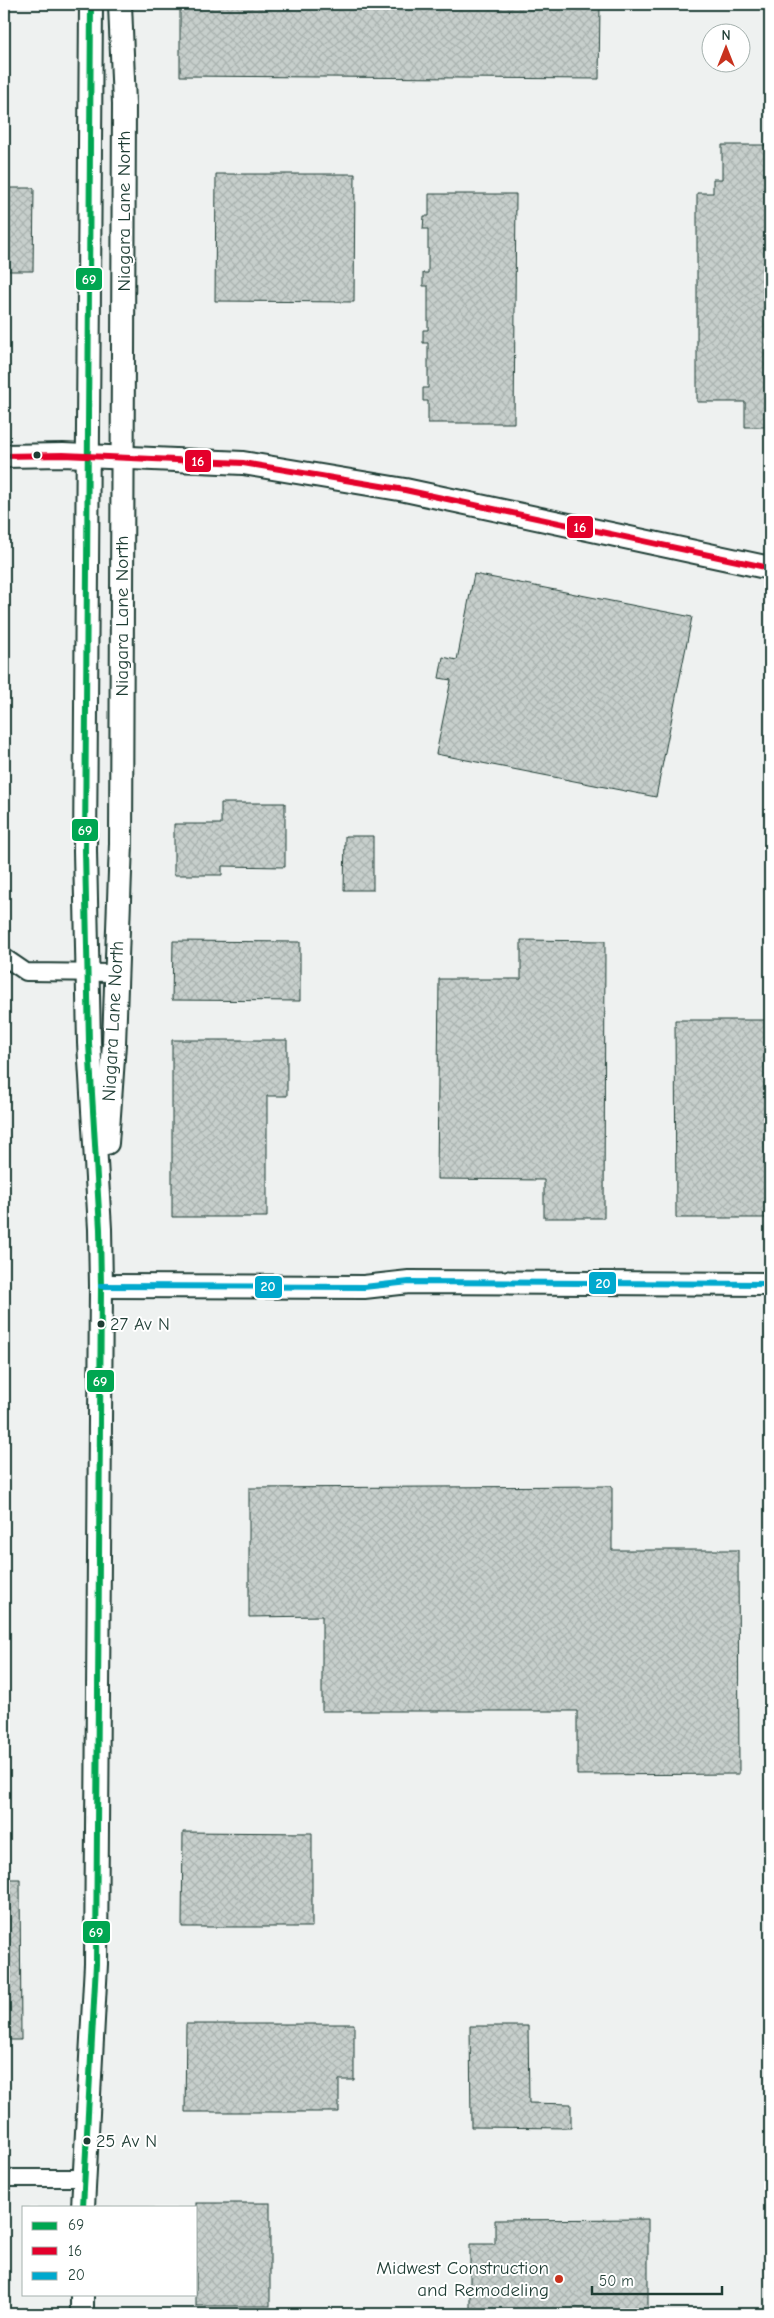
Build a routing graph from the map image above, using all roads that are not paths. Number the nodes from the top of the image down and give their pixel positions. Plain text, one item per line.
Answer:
1 (90, 4) edge
2 (120, 4) edge
3 (4, 456) edge
4 (89, 456) junction
5 (123, 458) junction
6 (770, 568) edge
7 (4, 957) edge
8 (116, 973) junction
9 (88, 974) junction
10 (100, 1229) junction
11 (770, 1284) edge
12 (101, 1286) junction
13 (4, 2178) edge
14 (84, 2178) junction
15 (83, 2206) edge
16 (82, 2296) edge
17 (82, 2314) edge

1 - 4 street, Niagara Lane North
2 - 5 street, Niagara Lane North
3 - 4 street
4 - 5 street
4 - 9 street, Niagara Lane North
5 - 6 street
5 - 8 street, Niagara Lane North
7 - 9 street
8 - 9 street
8 - 10 street, Niagara Lane North
9 - 10 street, Niagara Lane North
10 - 12 street, Niagara Lane North
11 - 12 street
12 - 14 street, Niagara Lane North
13 - 14 street
14 - 15 street, Niagara Lane North
16 - 17 street

